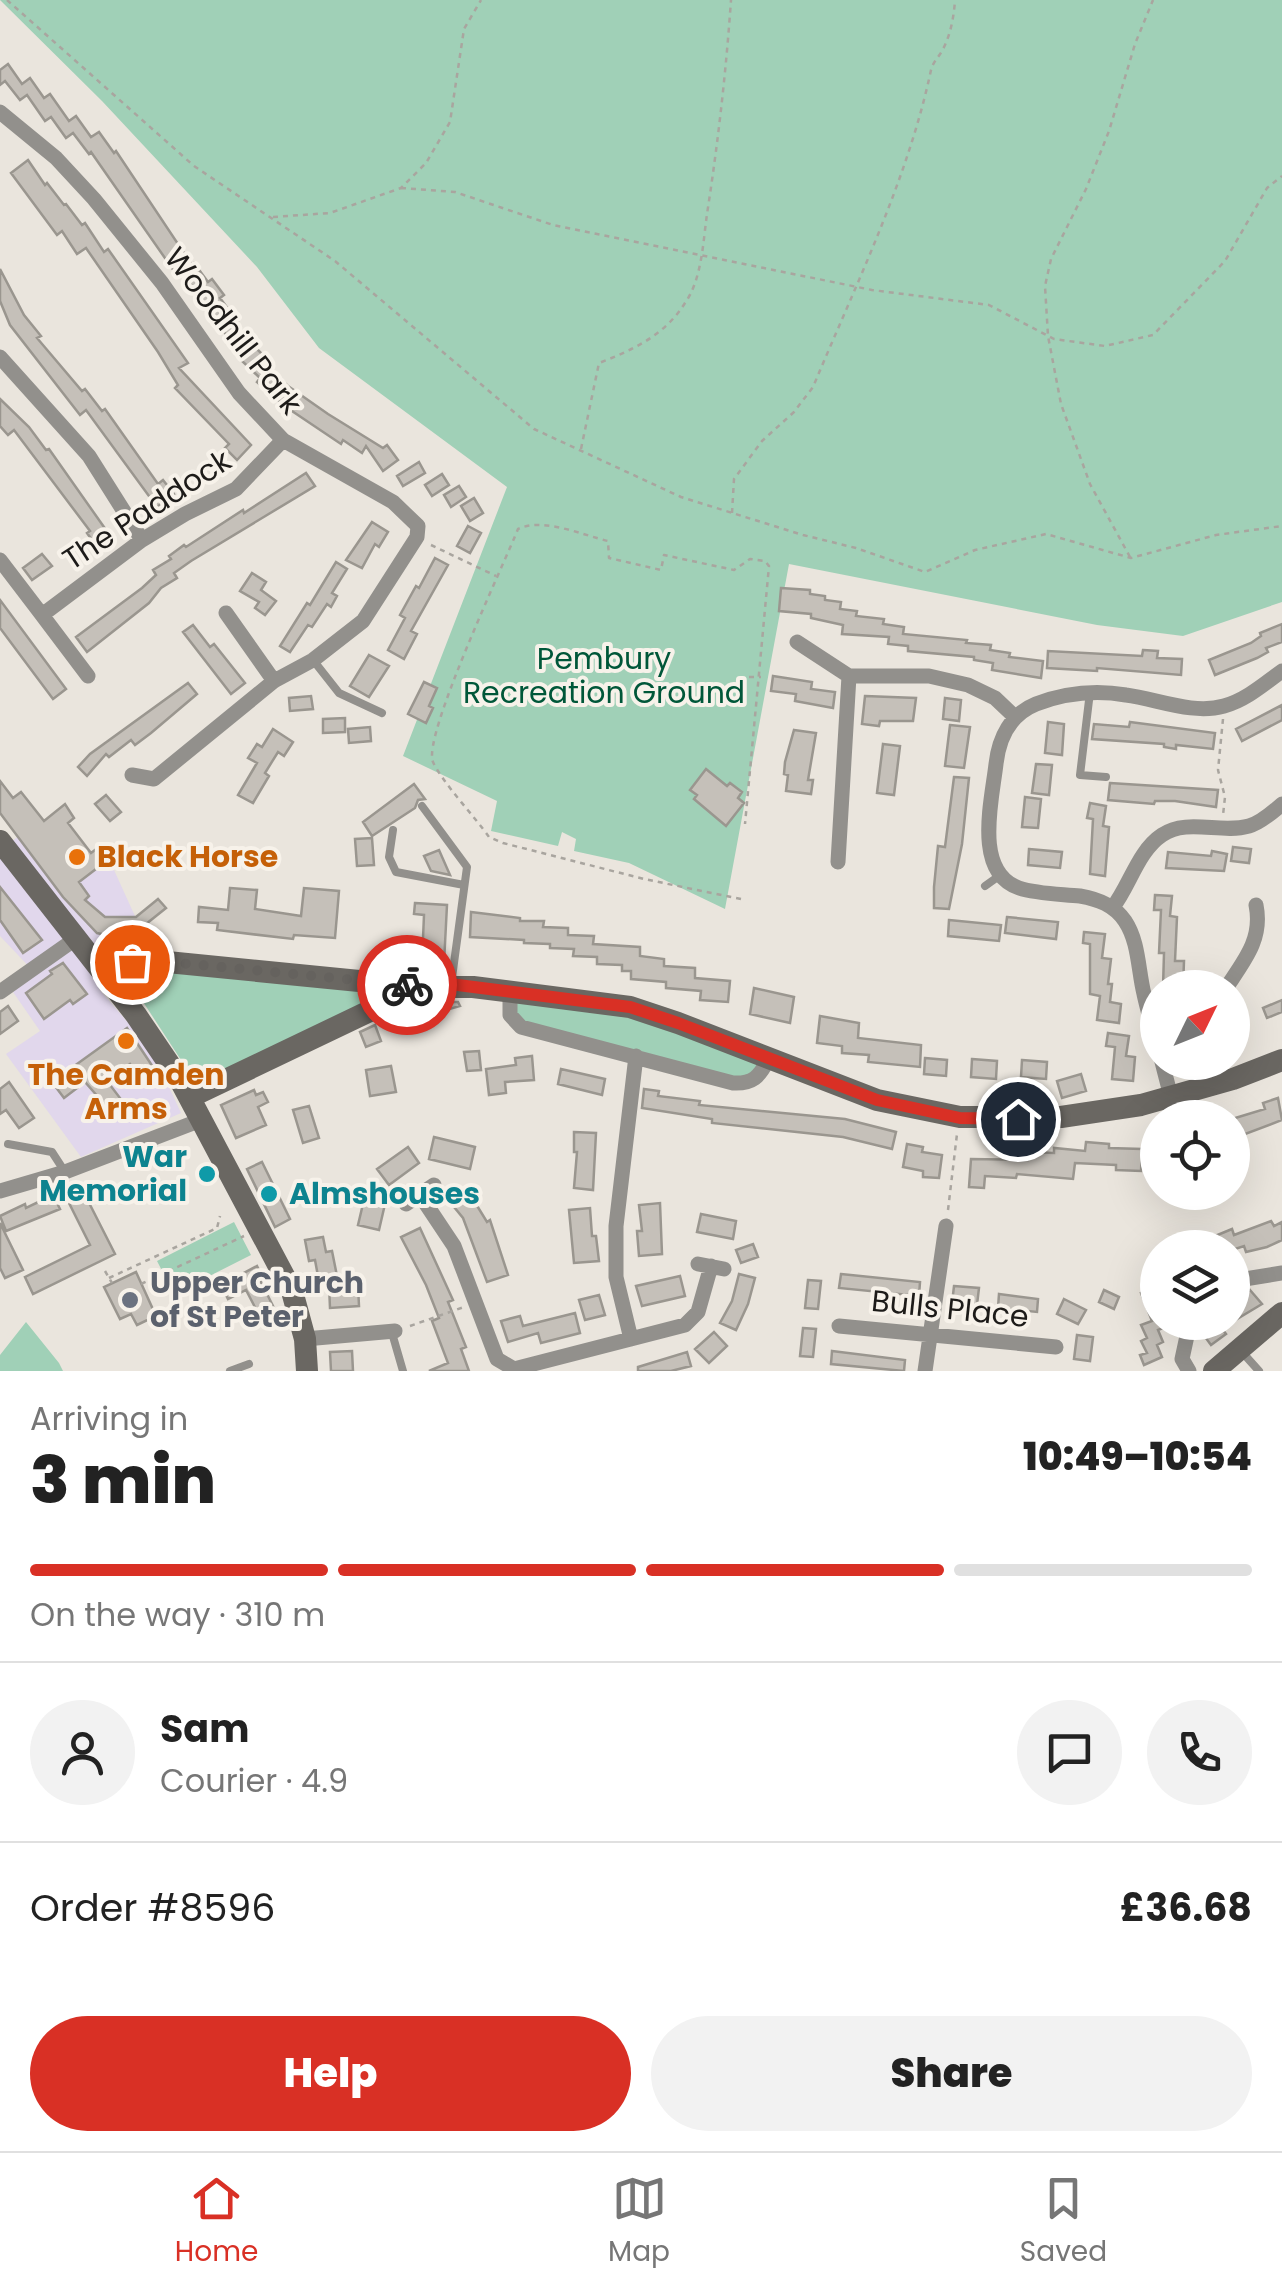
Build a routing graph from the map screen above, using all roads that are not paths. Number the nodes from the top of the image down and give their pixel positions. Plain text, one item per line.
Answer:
1 (0, 112) edge
2 (0, 357) edge
3 (283, 440) junction
4 (142, 540) junction
5 (0, 560) edge
6 (226, 613) dead end
7 (42, 614) junction
8 (797, 642) dead end
9 (313, 660) junction
10 (1282, 670) edge
11 (88, 676) dead end
12 (849, 676) junction
13 (274, 681) junction
14 (1090, 692) junction
15 (382, 712) dead end
16 (1014, 716) junction
17 (132, 776) dead end
18 (1106, 777) dead end
19 (1282, 804) edge
20 (422, 806) dead end
21 (393, 830) dead end
22 (1, 843) edge
23 (838, 862) dead end
24 (999, 876) junction
25 (464, 886) junction
26 (985, 886) dead end
27 (1256, 905) dead end
28 (1113, 907) junction
29 (76, 938) junction
30 (1142, 970) edge
31 (1238, 970) edge
32 (107, 978) junction
33 (450, 984) junction
34 (420, 987) junction
35 (510, 991) junction
36 (0, 992) edge
37 (636, 1056) junction
38 (768, 1060) junction
39 (1282, 1060) edge
40 (1167, 1080) edge
41 (190, 1097) junction
42 (1171, 1097) junction
43 (201, 1120) junction
44 (8, 1144) dead end
45 (65, 1172) junction
46 (434, 1185) dead end
47 (0, 1191) edge
48 (946, 1226) road end
49 (711, 1266) dead end
50 (1282, 1273) edge
51 (1250, 1278) edge
52 (1282, 1313) edge
53 (840, 1323) dead end
54 (395, 1331) joint
55 (932, 1334) junction
56 (305, 1338) junction
57 (631, 1338) junction
58 (1186, 1340) edge
59 (1056, 1347) dead end
60 (1239, 1349) junction
61 (249, 1364) dead end
62 (503, 1368) edge
63 (230, 1371) edge
64 (306, 1371) edge
65 (403, 1371) edge
66 (925, 1371) edge
67 (1189, 1371) edge
68 (1214, 1371) edge
69 (1259, 1371) edge

1 - 3 street, Woodhill Park
2 - 4 street
3 - 4 street, The Paddock
3 - 9 street, Woodhill Park
4 - 7 street, The Paddock
5 - 7 street
6 - 13 street
7 - 11 street
8 - 12 street
9 - 13 street
9 - 15 lane
10 - 14 street
12 - 16 street
12 - 23 street
13 - 17 street
14 - 16 street
14 - 18 lane
16 - 24 street
19 - 28 street
20 - 25 lane
21 - 25 lane
22 - 29 street
24 - 26 lane
24 - 28 street
25 - 33 lane
27 - 31 street
28 - 30 street
29 - 32 street
29 - 36 street
32 - 34 street
32 - 41 street
33 - 34 street
33 - 35 street
34 - 41 street
35 - 37 street
35 - 38 street
37 - 38 street
37 - 57 street
38 - 42 street
39 - 42 street
40 - 42 street
41 - 43 street
43 - 45 street
43 - 56 street
44 - 45 lane
45 - 47 street
46 - 62 street
48 - 55 street
49 - 57 street
50 - 51 street
52 - 60 street
53 - 55 street, Bulls Place
54 - 56 street
54 - 65 lane
55 - 59 street, Bulls Place
55 - 66 street
56 - 64 street
57 - 62 street
58 - 67 street
60 - 68 street
60 - 69 lane
61 - 63 lane

